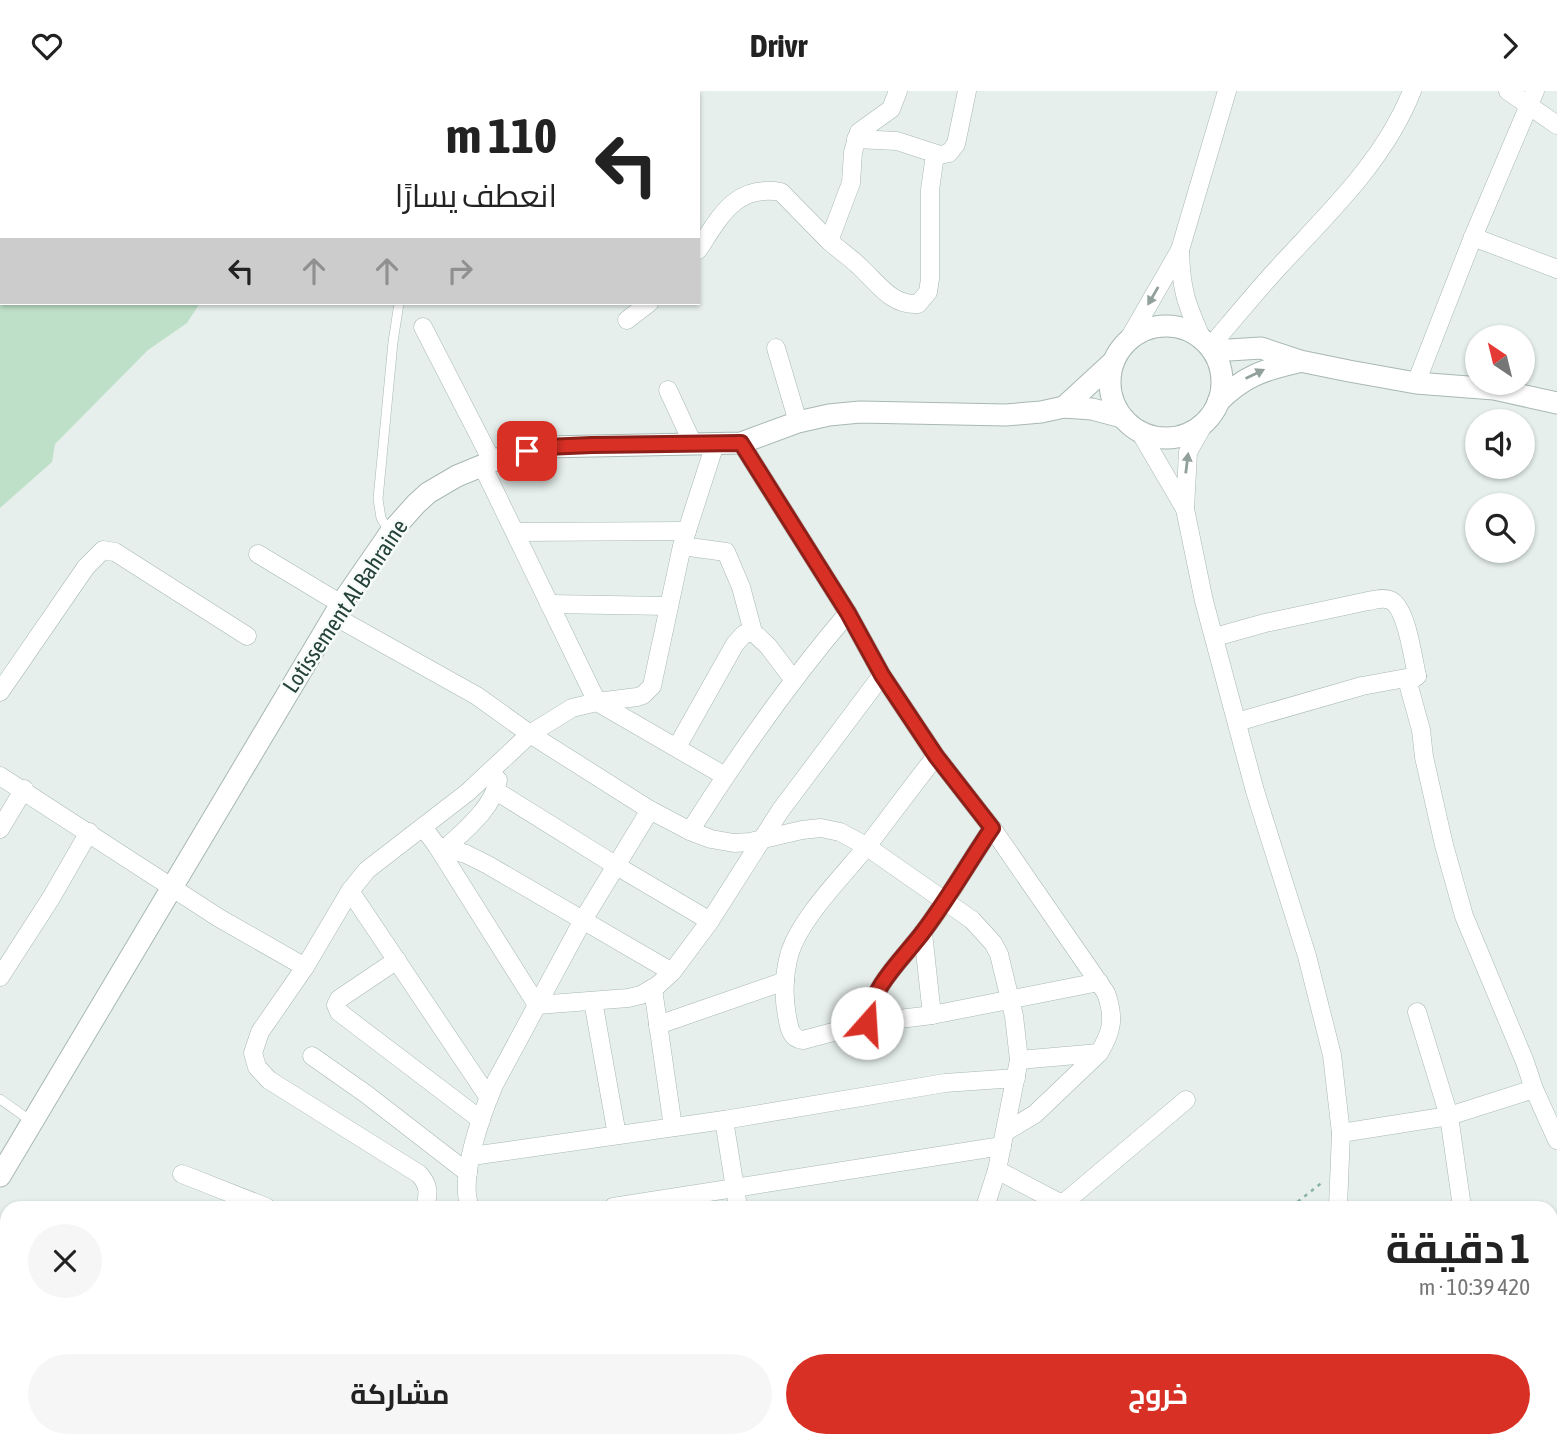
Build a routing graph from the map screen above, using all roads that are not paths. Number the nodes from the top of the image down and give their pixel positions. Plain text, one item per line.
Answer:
1 (967, 91) edge
2 (1227, 91) edge
3 (1412, 91) edge
4 (1507, 91) edge
5 (892, 93) edge
6 (1532, 98) edge
7 (1557, 125) edge
8 (856, 139) junction
9 (936, 154) junction
10 (1473, 237) junction
11 (829, 241) junction
12 (700, 246) edge
13 (1180, 250) junction
14 (1557, 269) edge
15 (399, 305) edge
16 (646, 305) edge
17 (627, 320) dead end
18 (423, 327) dead end
19 (1127, 342) junction
20 (1208, 345) junction
21 (776, 348) dead end
22 (1114, 361) junction
23 (1300, 362) junction
24 (1416, 383) junction
25 (668, 390) dead end
26 (1218, 403) junction
27 (1557, 403) edge
28 (1064, 407) junction
29 (1122, 417) junction
30 (799, 422) junction
31 (1205, 422) junction
32 (1140, 432) junction
33 (741, 443) junction
34 (693, 444) junction
35 (715, 444) junction
36 (487, 463) junction
37 (1185, 509) junction
38 (515, 532) junction
39 (390, 533) junction
40 (685, 539) junction
41 (258, 554) dead end
42 (549, 604) junction
43 (669, 607) junction
44 (338, 610) junction
45 (848, 613) junction
46 (753, 632) junction
47 (247, 636) dead end
48 (1215, 637) junction
49 (882, 675) junction
50 (1417, 676) junction
51 (793, 680) junction
52 (0, 692) edge
53 (597, 702) junction
54 (1237, 722) junction
55 (530, 734) junction
56 (677, 747) junction
57 (936, 756) junction
58 (495, 767) junction
59 (0, 776) edge
60 (725, 776) junction
61 (24, 789) junction
62 (496, 791) junction
63 (650, 810) junction
64 (423, 827) junction
65 (992, 828) junction
66 (0, 829) edge
67 (690, 831) junction
68 (89, 832) junction
69 (764, 837) junction
70 (866, 846) junction
71 (442, 847) junction
72 (615, 865) junction
73 (173, 887) junction
74 (350, 891) junction
75 (945, 899) junction
76 (583, 920) junction
77 (710, 921) junction
78 (923, 933) junction
79 (397, 960) junction
80 (305, 967) junction
81 (672, 972) junction
82 (0, 977) edge
83 (785, 981) junction
84 (1099, 982) junction
85 (653, 989) junction
86 (593, 1001) junction
87 (1009, 1001) junction
88 (537, 1005) junction
89 (1417, 1012) dead end
90 (932, 1015) junction
91 (867, 1023) junction
92 (657, 1024) junction
93 (1099, 1053) junction
94 (312, 1056) dead end
95 (1017, 1069) junction
96 (1534, 1089) junction
97 (489, 1098) junction
98 (0, 1099) edge
99 (1185, 1100) dead end
100 (1449, 1116) junction
101 (481, 1120) junction
102 (724, 1120) junction
103 (31, 1121) junction
104 (673, 1126) junction
105 (1341, 1133) junction
106 (617, 1135) junction
107 (1004, 1139) junction
108 (1557, 1140) edge
109 (470, 1165) junction
110 (997, 1170) junction
111 (182, 1174) dead end
112 (0, 1175) edge
113 (734, 1187) junction
114 (252, 1201) edge
115 (426, 1201) edge
116 (468, 1201) edge
117 (649, 1201) edge
118 (737, 1201) edge
119 (987, 1201) edge
120 (1056, 1201) edge
121 (1066, 1201) edge
122 (1338, 1201) edge
123 (1461, 1201) edge

1 - 9 street
2 - 13 street
3 - 20 street
4 - 6 street
5 - 8 street
6 - 7 street
6 - 10 street
8 - 9 street
8 - 11 street
9 - 11 street
10 - 14 street
10 - 24 street
11 - 12 street
13 -> 19 street
13 - 20 street
15 - 39 lane
16 - 17 street
18 - 36 street
19 - 20 street
19 - 22 street
20 - 23 street
20 - 26 street
21 - 30 street
22 - 28 street
22 - 29 street
23 - 24 street
26 -> 23 street
24 - 27 street
25 - 34 street
26 - 31 street
28 - 29 street, Lotissement Al Bahraine
28 - 30 street, Lotissement Al Bahraine
29 - 32 street
30 - 33 street, Lotissement Al Bahraine
31 - 32 street
37 -> 31 street
32 - 37 street
33 - 35 street, Lotissement Al Bahraine
33 - 45 street
34 - 35 street, Lotissement Al Bahraine
34 - 36 street, Lotissement Al Bahraine
35 - 40 street
36 - 38 street
36 - 39 street, Lotissement Al Bahraine
37 - 48 street
38 - 40 street
38 - 42 street
39 - 44 street, Lotissement Al Bahraine
40 - 43 street
40 - 46 street
41 - 44 street
42 - 43 street
42 - 53 street
43 - 53 street
44 - 55 street
44 - 73 street, Lotissement Al Bahraine
45 - 49 street
45 - 51 street
46 - 51 street
46 - 56 street
47 - 52 street
48 - 50 street
48 - 54 street
49 - 57 street
49 - 69 street
50 - 54 street
50 - 96 street
51 - 60 street
53 - 55 street
53 - 56 street
54 - 105 street
55 - 58 street
55 - 63 street
56 - 60 street
57 - 65 street
57 - 70 street
58 - 62 street
58 - 64 street
59 - 61 street
60 - 67 street
61 - 66 street
61 - 68 street
62 - 71 street
62 - 72 street
63 - 67 street
63 - 72 street
64 - 71 street
64 - 74 street
65 - 75 street
65 - 84 street
67 - 69 street
68 - 73 street
68 - 82 street
69 - 70 street
69 - 77 street
70 - 75 street
70 - 83 street
71 - 76 street
71 - 88 street
72 - 76 street
72 - 77 street
73 - 80 street
73 - 103 street, Lotissement Al Bahraine
74 - 79 street
74 - 80 street
75 - 78 street
75 - 87 street
76 - 81 street
76 - 88 street
77 - 81 street
78 - 90 street
78 - 91 street
79 - 97 street
79 - 101 street
80 - 115 street
81 - 85 street
83 - 91 street
83 - 92 street
84 - 87 street
84 - 93 street
85 - 86 street
85 - 92 street
86 - 88 street
86 - 106 street
87 - 90 street
87 - 95 street
88 - 97 street
89 - 100 street
90 - 91 street
92 - 104 street
93 - 95 street
93 - 107 street
94 - 109 street
95 - 102 street
95 - 107 street
96 - 100 street
96 - 108 street
97 - 101 street
98 - 103 lane
99 - 121 street
100 - 105 street
100 - 123 street
101 - 109 street
102 - 104 street
102 - 113 street
103 - 112 street, Lotissement Al Bahraine
104 - 106 street
105 - 122 street
106 - 109 street
107 - 110 street
107 - 113 street
109 - 116 street
110 - 119 street
110 - 120 street
111 - 114 street
113 - 117 street
113 - 118 street

